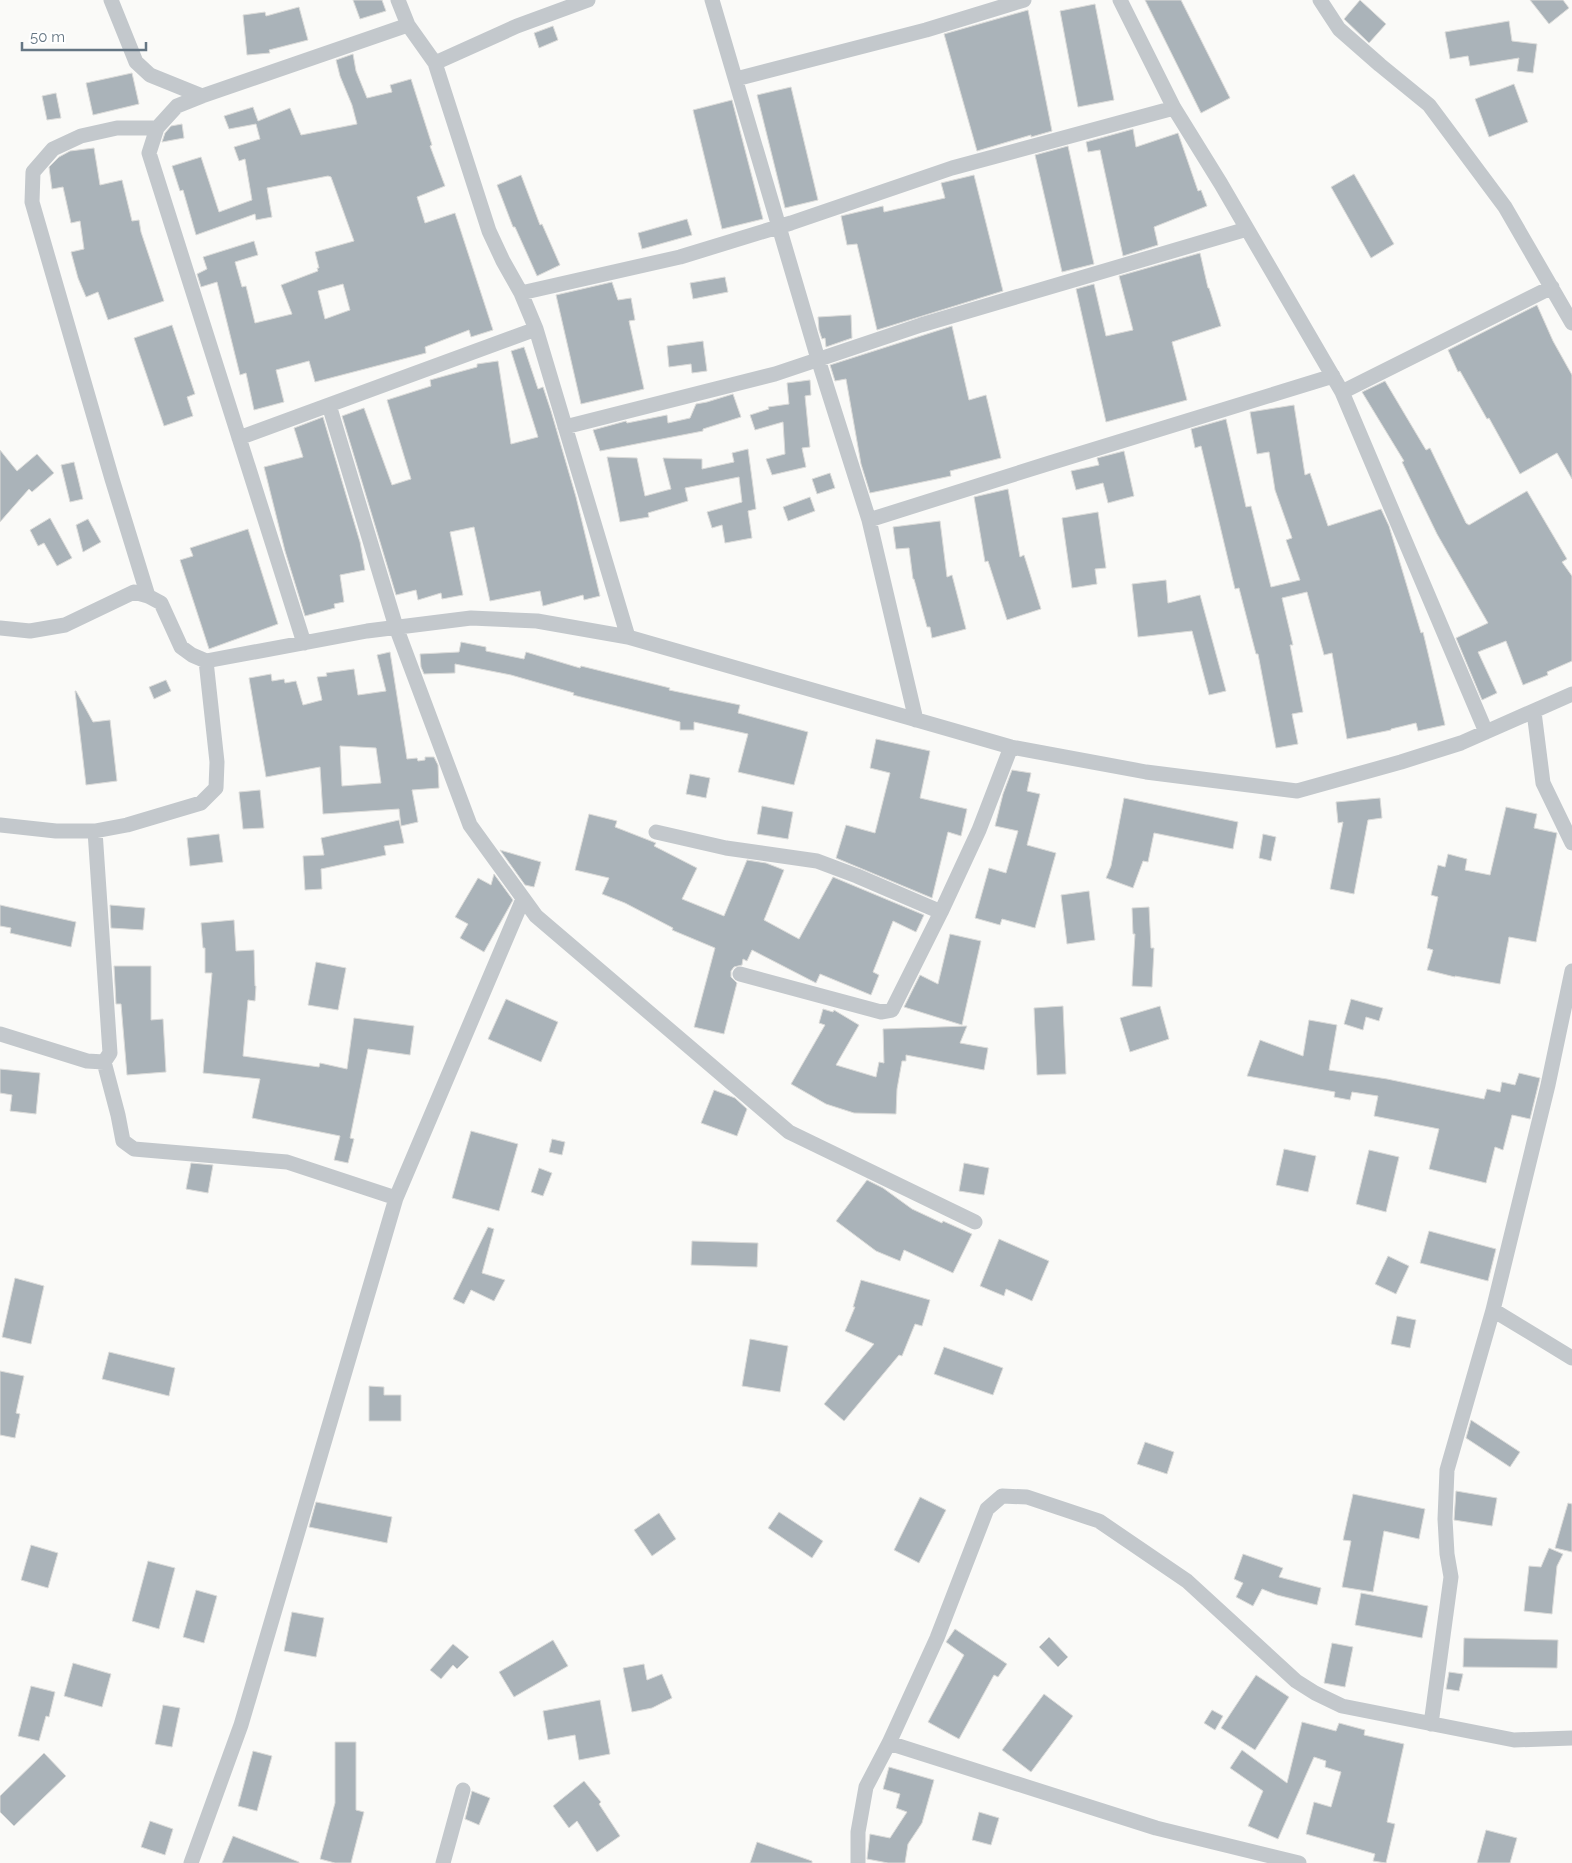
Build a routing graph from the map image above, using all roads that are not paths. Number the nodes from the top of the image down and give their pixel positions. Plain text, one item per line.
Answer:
1 (111, 0) edge
2 (398, 0) edge
3 (588, 0) edge
4 (712, 0) edge
5 (1024, 0) edge
6 (1120, 0) edge
7 (1320, 0) edge
8 (408, 26) junction
9 (435, 63) junction
10 (736, 79) junction
11 (202, 96) junction
12 (1174, 108) junction
13 (156, 128) junction
14 (780, 227) junction
15 (1247, 229) junction
16 (1552, 286) junction
17 (521, 293) junction
18 (1572, 323) edge
19 (536, 328) junction
20 (818, 359) junction
21 (1333, 376) junction
22 (1342, 392) junction
23 (329, 405) junction
24 (565, 427) junction
25 (239, 438) junction
26 (869, 520) junction
27 (148, 596) junction
28 (0, 628) edge
29 (396, 628) junction
30 (628, 637) junction
31 (304, 643) junction
32 (206, 661) junction
33 (1572, 694) edge
34 (1534, 712) junction
35 (916, 720) junction
36 (1486, 732) junction
37 (1011, 747) junction
38 (0, 825) edge
39 (94, 831) junction
40 (656, 832) dead end
41 (1572, 843) edge
42 (523, 899) junction
43 (941, 912) junction
44 (1572, 971) edge
45 (740, 974) dead end
46 (0, 1034) edge
47 (104, 1062) junction
48 (396, 1198) junction
49 (975, 1222) dead end
50 (1492, 1310) junction
51 (1572, 1358) edge
52 (1431, 1724) junction
53 (1572, 1738) edge
54 (889, 1743) junction
55 (463, 1790) dead end
56 (191, 1863) edge
57 (443, 1863) edge
58 (858, 1863) edge
59 (1299, 1863) edge

1 - 11 street
2 - 8 street
3 - 9 street
4 - 10 street
5 - 10 street
6 - 12 street
7 - 16 street
8 - 9 street
8 - 11 street
9 - 17 street
10 - 14 street
11 - 13 street
12 - 14 street
12 - 15 street
13 - 25 street
13 - 27 street
14 - 17 street
14 - 20 street
15 - 20 street
15 - 21 street
16 - 18 street
16 - 22 street
17 - 19 street
19 - 23 street
19 - 24 street
20 - 24 street
20 - 26 street
21 - 22 street
21 - 26 street
22 - 36 street
23 - 25 street
23 - 29 street
24 - 30 street
25 - 31 street
26 - 35 street
27 - 28 street
27 - 32 street
29 - 30 street
29 - 31 street
29 - 42 street
30 - 35 street
31 - 32 street
32 - 39 street
33 - 34 street
34 - 36 street
34 - 41 street
35 - 37 street
36 - 37 street
37 - 43 street
38 - 39 street
39 - 47 street
40 - 43 street
42 - 48 street
42 - 49 street
43 - 45 street
44 - 50 street
46 - 47 street
47 - 48 street
48 - 56 street
50 - 51 street
50 - 52 street
52 - 53 street
52 - 54 street
54 - 58 street
54 - 59 street
55 - 57 street

